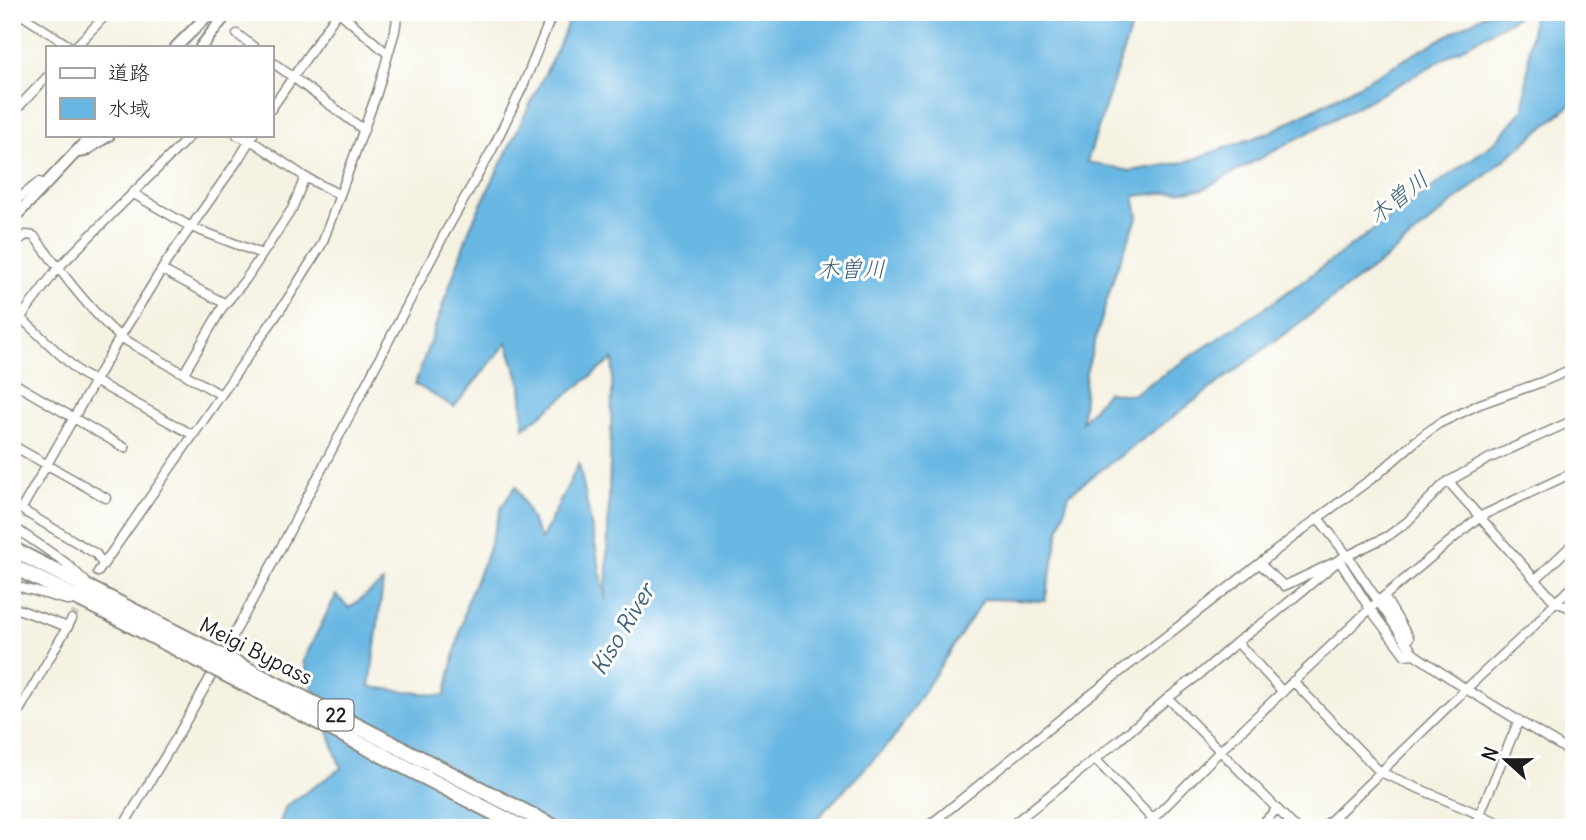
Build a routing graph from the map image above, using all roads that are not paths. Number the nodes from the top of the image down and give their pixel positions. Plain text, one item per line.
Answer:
1 (17, 12) edge
2 (109, 12) edge
3 (211, 12) edge
4 (228, 12) edge
5 (338, 12) edge
6 (398, 12) edge
7 (553, 12) edge
8 (237, 34) dead end
9 (71, 46) edge
10 (74, 46) edge
11 (177, 46) edge
12 (202, 46) edge
13 (253, 46) edge
14 (388, 54) junction
15 (273, 63) edge
16 (46, 78) edge
17 (293, 78) junction
18 (273, 105) edge
19 (12, 114) edge
20 (364, 130) junction
21 (91, 136) edge
22 (108, 136) edge
23 (190, 136) edge
24 (251, 138) edge
25 (76, 152) junction
26 (306, 177) junction
27 (46, 185) junction
28 (132, 193) junction
29 (340, 195) junction
30 (12, 204) edge
31 (12, 220) edge
32 (191, 227) junction
33 (12, 245) edge
34 (262, 254) junction
35 (58, 268) junction
36 (162, 270) junction
37 (226, 304) junction
38 (21, 318) junction
39 (12, 329) edge
40 (120, 337) junction
41 (1574, 368) edge
42 (184, 373) junction
43 (95, 380) junction
44 (12, 382) edge
45 (221, 395) junction
46 (74, 417) junction
47 (1574, 419) edge
48 (193, 435) junction
49 (12, 445) edge
50 (125, 448) dead end
51 (47, 465) junction
52 (1574, 471) edge
53 (1448, 481) junction
54 (106, 498) dead end
55 (12, 504) edge
56 (22, 508) junction
57 (1479, 517) junction
58 (1318, 518) junction
59 (12, 526) edge
60 (1574, 543) edge
61 (12, 549) edge
62 (1351, 554) dead end
63 (1340, 559) junction
64 (1260, 564) junction
65 (12, 566) edge
66 (1535, 580) junction
67 (12, 585) edge
68 (1574, 586) edge
69 (96, 593) junction
70 (1377, 602) junction
71 (1555, 602) junction
72 (12, 607) edge
73 (109, 609) junction
74 (1574, 609) edge
75 (1237, 642) junction
76 (1414, 654) junction
77 (1293, 681) junction
78 (1466, 689) junction
79 (1283, 692) junction
80 (1168, 698) junction
81 (1519, 720) junction
82 (12, 723) edge
83 (1221, 750) junction
84 (1574, 754) edge
85 (1095, 759) junction
86 (1380, 772) junction
87 (1277, 809) junction
88 (1480, 814) junction
89 (1152, 819) junction
90 (1019, 825) edge
91 (122, 828) edge
92 (523, 828) edge
93 (556, 828) edge
94 (926, 828) edge
95 (1008, 828) edge
96 (1144, 828) edge
97 (1161, 828) edge
98 (1258, 828) edge
99 (1296, 828) edge
100 (1323, 828) edge
101 (1474, 828) edge
102 (1511, 828) edge

1 - 9 street
2 - 10 street
3 - 11 street
4 - 12 street
5 - 14 street
5 - 17 street
6 - 14 street
7 - 91 street
8 - 13 street
14 - 20 street
15 - 17 street
16 - 19 street
17 - 18 street
17 - 20 street
20 - 29 street
21 - 25 street
22 - 25 street
23 - 28 street
24 - 26 street
24 - 32 street
25 - 27 street
26 - 29 street
26 - 34 street
27 - 30 street
27 - 31 street
28 - 32 street
28 - 35 street
29 - 45 street
32 - 34 street
32 - 36 street
33 - 35 street
34 - 37 street
35 - 38 street
35 - 40 street
36 - 37 street
36 - 40 street
37 - 42 street
38 - 39 street
38 - 43 street
40 - 42 street
40 - 43 street
41 - 58 street
42 - 45 street
43 - 46 street
43 - 48 street
44 - 46 street
45 - 48 street
46 - 50 street
46 - 51 street
47 - 53 street
48 - 56 street
49 - 51 street
51 - 54 street
51 - 56 street
52 - 57 street
53 - 57 street
53 - 62 street
55 - 56 street
57 - 66 street
57 - 70 street
58 - 64 street
58 - 76 street
59 - 69 street
60 - 66 street
61 - 69 highway, Meigi Bypass / 22
63 - 64 street
63 - 70 street
63 - 75 street
64 - 94 street
65 - 73 highway, Meigi Bypass / 22
66 - 71 street
67 - 73 street
68 - 71 street
69 - 73 highway, Meigi Bypass / 22
70 - 76 street
70 - 76 street
70 - 77 street
71 - 74 street
71 - 78 street
72 - 82 street
73 - 92 highway, Meigi Bypass / 22, bridge
73 - 93 highway, Meigi Bypass / 22, bridge
75 - 79 street
75 - 80 street
76 - 78 street
77 - 79 street
77 - 86 street
78 - 81 street
78 - 86 street
79 - 83 street
80 - 83 street
80 - 85 street
81 - 84 street
81 - 88 street
83 - 87 street
83 - 89 street
85 - 89 street
85 - 90 street
86 - 88 street
86 - 100 street
87 - 98 street
87 - 99 street
88 - 101 street
88 - 102 street
89 - 96 street
89 - 97 street
90 - 95 street

